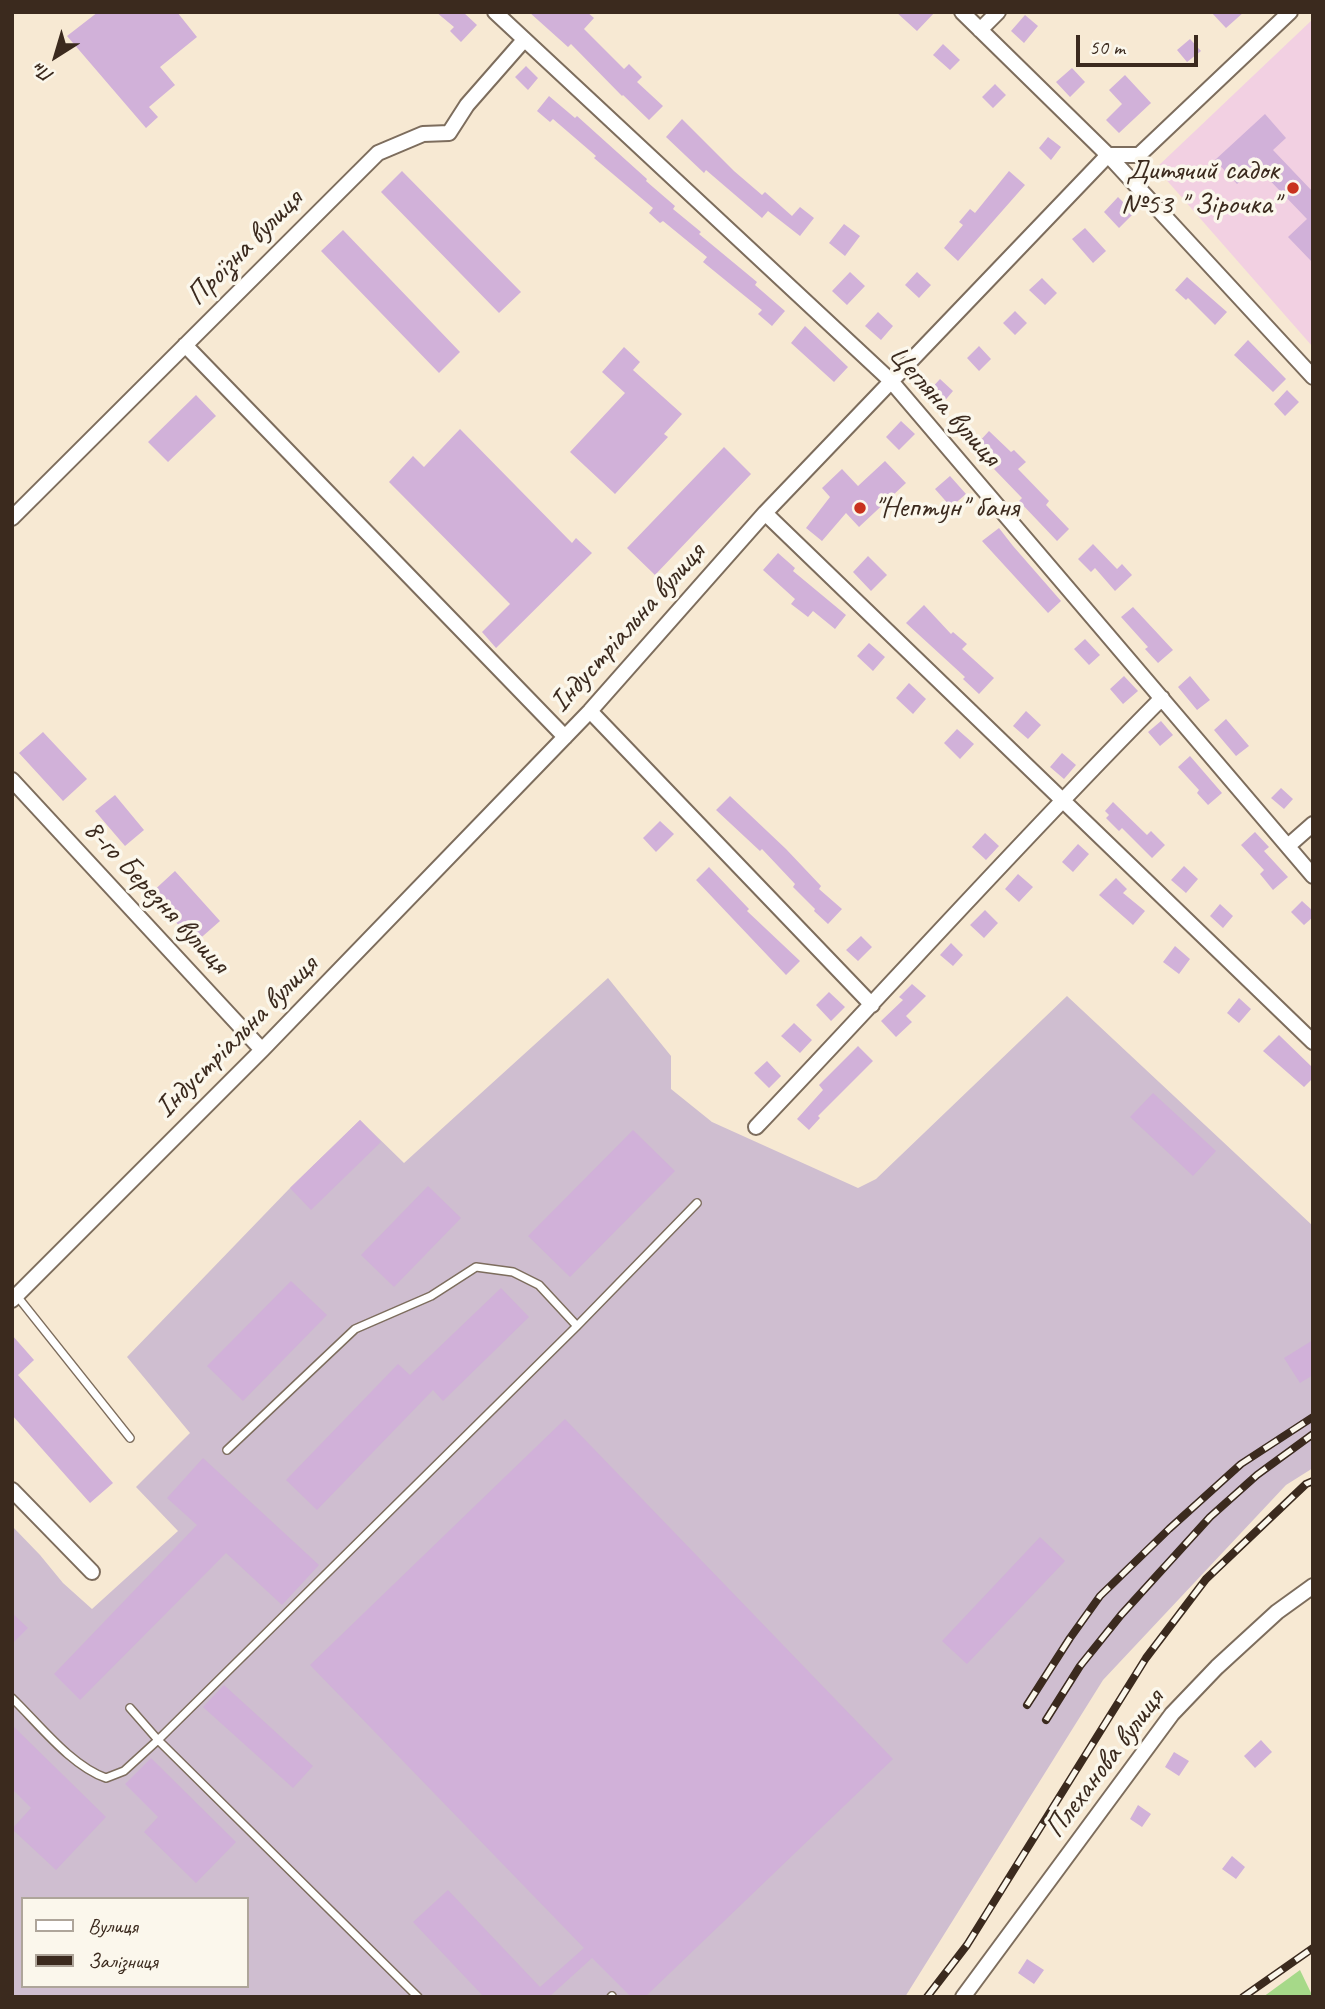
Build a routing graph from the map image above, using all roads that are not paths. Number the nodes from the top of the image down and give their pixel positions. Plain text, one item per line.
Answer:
1 (495, 12) edge
2 (962, 12) edge
3 (998, 12) edge
4 (1290, 12) edge
5 (980, 30) junction
6 (524, 40) junction
7 (1108, 155) junction
8 (185, 345) junction
9 (1311, 372) edge
10 (891, 381) junction
11 (765, 513) junction
12 (12, 518) edge
13 (1162, 698) junction
14 (590, 711) junction
15 (565, 737) junction
16 (12, 780) edge
17 (1061, 800) junction
18 (1313, 824) edge
19 (1288, 846) junction
20 (1313, 876) edge
21 (872, 1005) junction
22 (1313, 1042) edge
23 (262, 1050) junction
24 (756, 1127) dead end
25 (697, 1203) dead end
26 (15, 1298) edge
27 (577, 1326) junction
28 (130, 1438) dead end
29 (228, 1450) dead end
30 (12, 1490) edge
31 (92, 1572) dead end
32 (1313, 1586) edge
33 (12, 1698) edge
34 (130, 1708) dead end
35 (158, 1740) junction
36 (415, 1994) edge
37 (405, 1997) edge
38 (963, 1997) edge

1 - 6 street, Цегляна вулиця
2 - 5 street
3 - 5 street
4 - 7 street
5 - 7 street
6 - 8 street, Проїзна вулиця
6 - 10 street, Цегляна вулиця
7 - 9 street
7 - 10 street, Індустріальна вулиця
8 - 12 street, Проїзна вулиця
8 - 15 street
10 - 11 street, Індустріальна вулиця
10 - 13 street, Цегляна вулиця
11 - 14 street, Індустріальна вулиця
11 - 17 street
13 - 17 street
13 - 19 street, Цегляна вулиця
14 - 15 street, Індустріальна вулиця
14 - 21 street
15 - 23 street, Індустріальна вулиця
16 - 23 street, 8-го Березня вулиця
17 - 21 street
17 - 22 street
18 - 19 street
19 - 20 street, Цегляна вулиця
21 - 24 street
23 - 26 street, Індустріальна вулиця
25 - 27 lane
26 - 28 lane
27 - 29 lane
27 - 35 lane
30 - 31 street
32 - 38 street, Плеханова вулиця
33 - 35 lane
34 - 35 lane
35 - 36 lane
36 - 37 lane

